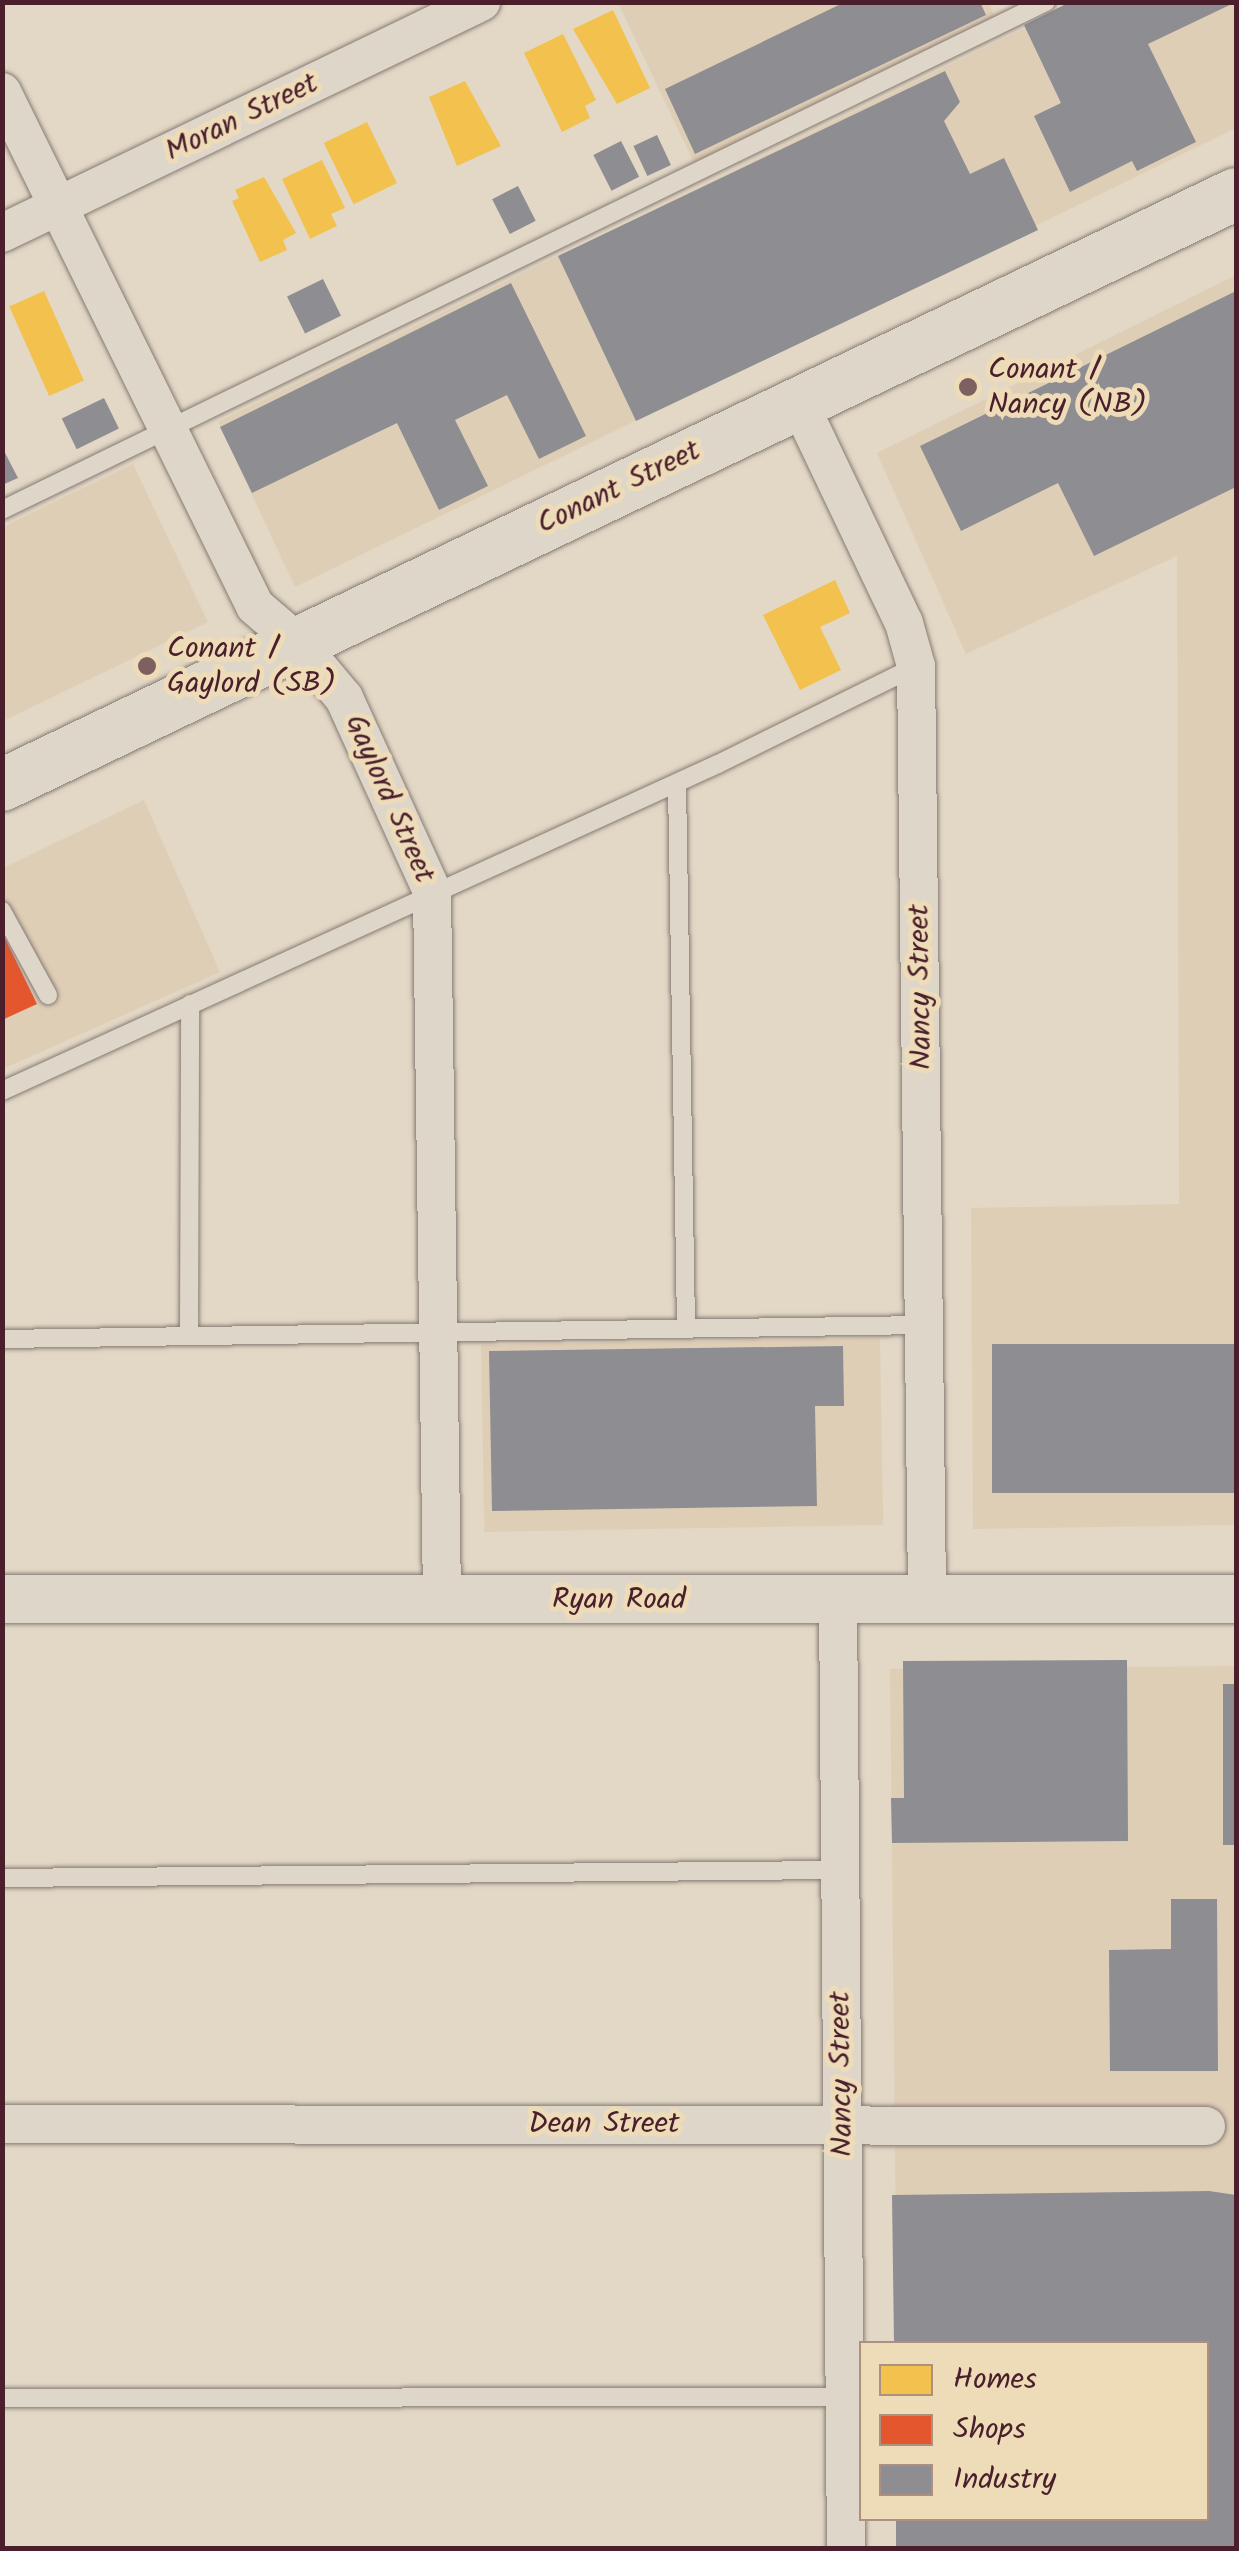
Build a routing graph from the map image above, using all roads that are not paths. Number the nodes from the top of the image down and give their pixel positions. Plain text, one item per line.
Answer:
1 (481, 2) edge
2 (1046, 2) edge
3 (2, 92) edge
4 (1236, 194) edge
5 (58, 206) junction
6 (2, 233) edge
7 (798, 401) junction
8 (164, 432) junction
9 (2, 510) edge
10 (298, 644) junction
11 (916, 661) junction
12 (676, 783) junction
13 (2, 785) edge
14 (432, 891) junction
15 (2, 911) edge
16 (48, 995) dead end
17 (190, 1004) junction
18 (2, 1091) edge
19 (924, 1325) junction
20 (686, 1328) junction
21 (440, 1332) junction
22 (189, 1336) junction
23 (2, 1339) edge
24 (2, 1599) edge
25 (838, 1599) junction
26 (926, 1599) junction
27 (1236, 1599) edge
28 (442, 1601) junction
29 (840, 1870) junction
30 (2, 1878) edge
31 (2, 2124) edge
32 (843, 2124) junction
33 (1206, 2126) dead end
34 (845, 2396) junction
35 (2, 2398) edge
36 (846, 2548) edge

1 - 5 street, Moran Street
2 - 8 lane
3 - 5 street, Gaylord Street
4 - 7 main road, Conant Street
5 - 6 street, Moran Street
5 - 8 street, Gaylord Street
7 - 10 main road, Conant Street
7 - 11 street, Nancy Street
8 - 9 lane
8 - 10 street, Gaylord Street
10 - 13 main road, Conant Street
10 - 14 street, Gaylord Street
11 - 12 lane
11 - 19 street, Nancy Street
12 - 14 lane
12 - 20 lane
14 - 17 lane
14 - 21 street, Gaylord Street
15 - 16 lane
17 - 18 lane
17 - 22 lane
19 - 20 lane
19 - 26 street, Nancy Street
20 - 21 lane
21 - 22 lane
21 - 28 street, Gaylord Street
22 - 23 lane
24 - 28 street, Ryan Road
25 - 26 street, Ryan Road
25 - 28 street, Ryan Road
25 - 29 street, Nancy Street
26 - 27 street, Ryan Road
29 - 30 lane
29 - 32 street, Nancy Street
31 - 32 street, Dean Street
32 - 33 street, Dean Street
32 - 34 street, Nancy Street
34 - 35 lane
34 - 36 street, Nancy Street

